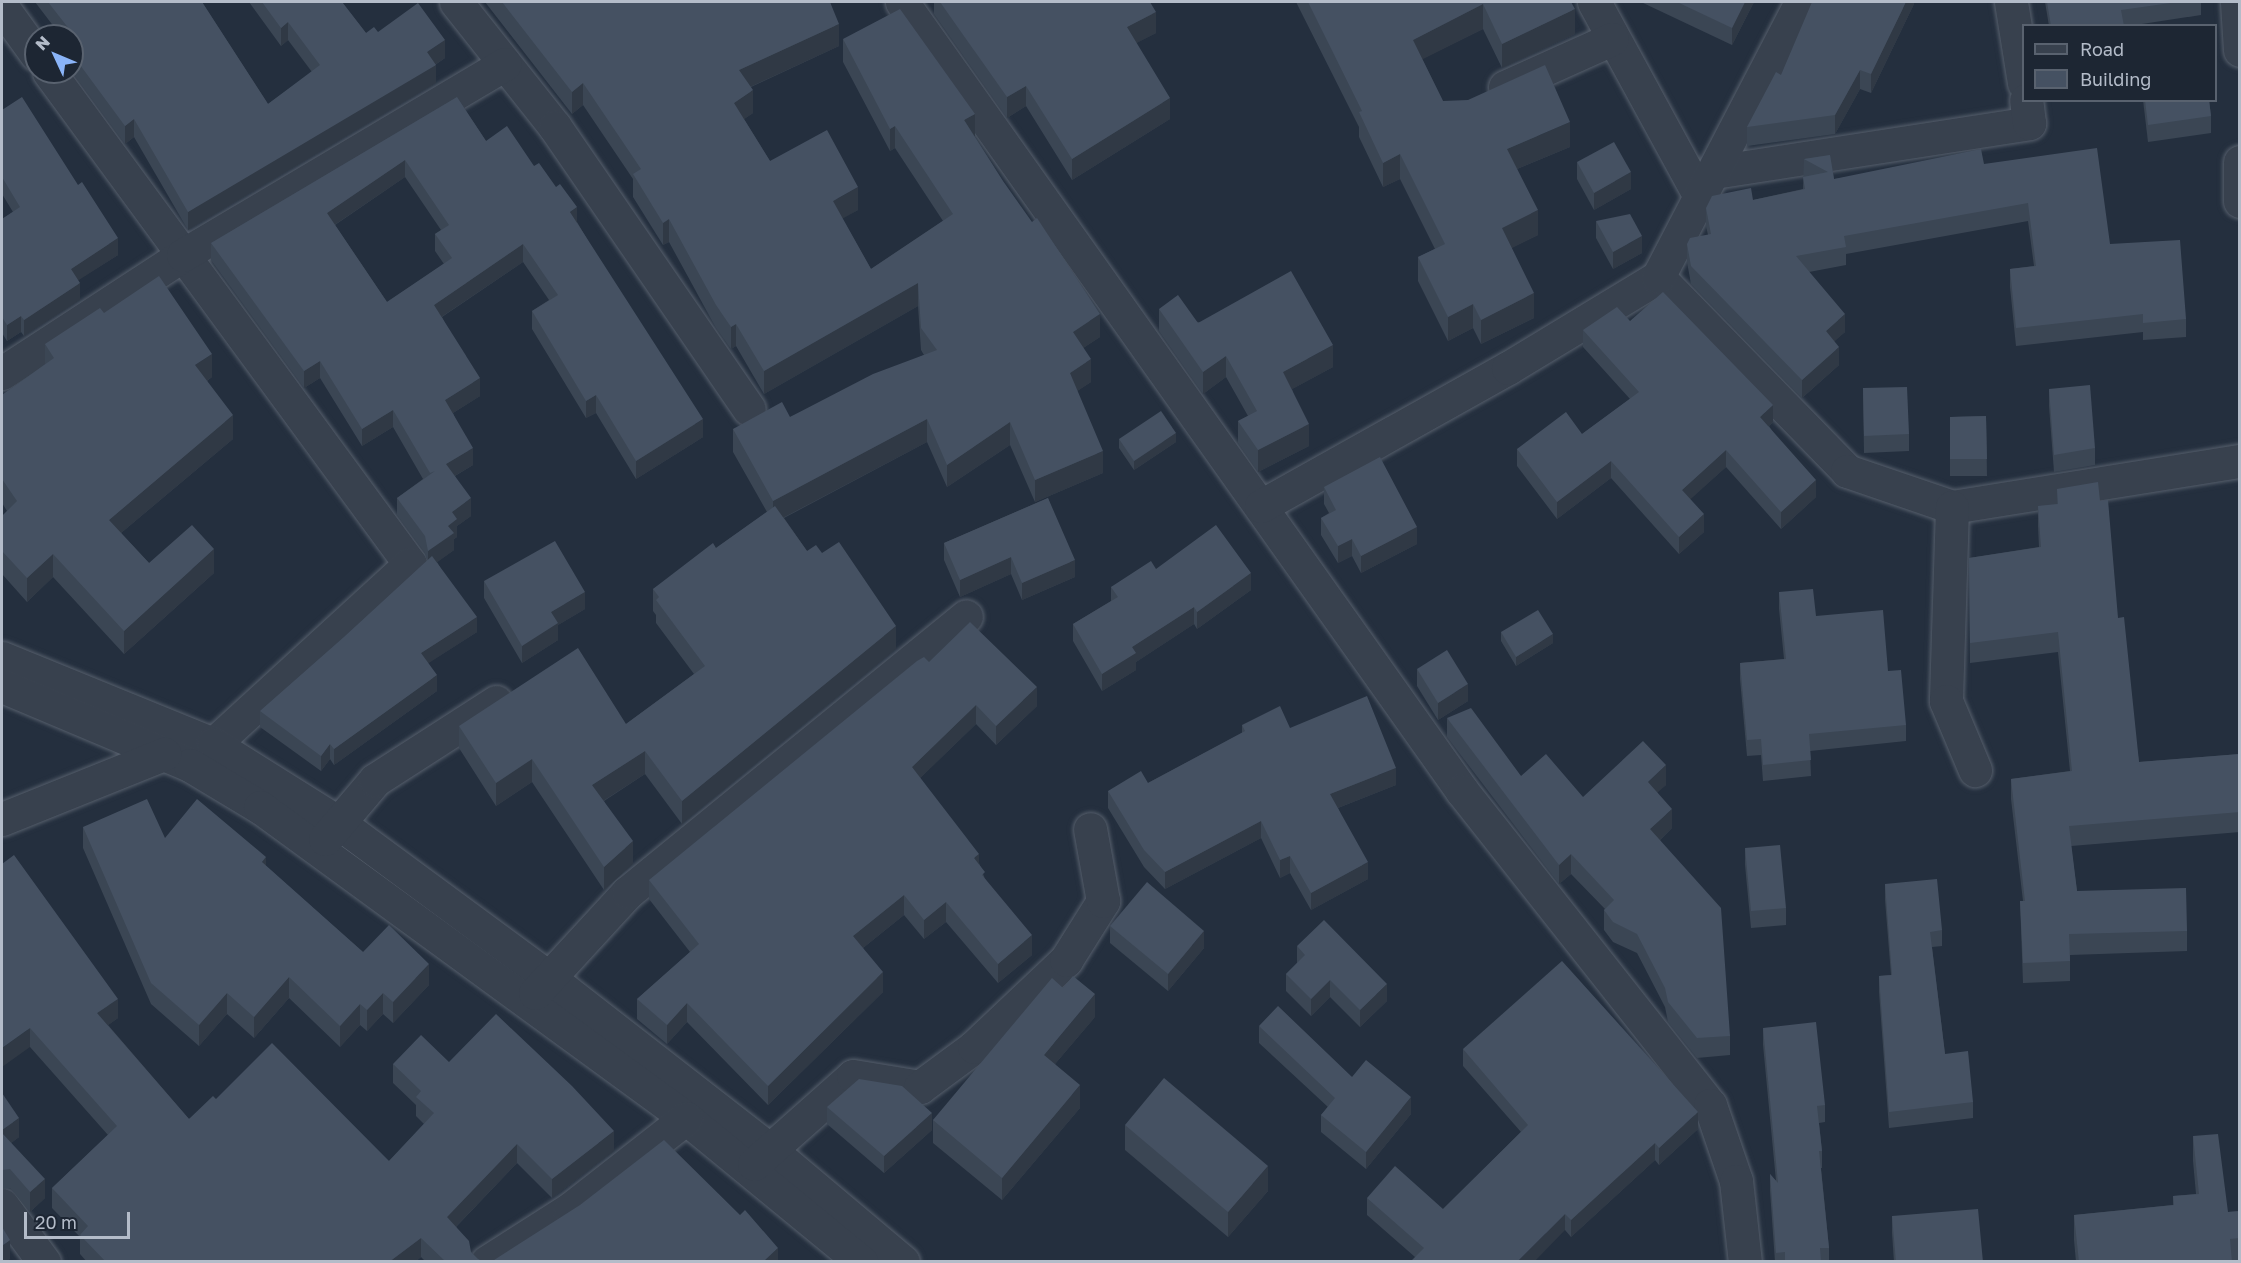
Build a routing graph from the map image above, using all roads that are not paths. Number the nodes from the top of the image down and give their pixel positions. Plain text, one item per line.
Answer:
1 (456, 2) edge
2 (902, 2) edge
3 (1594, 2) edge
4 (1801, 2) edge
5 (2012, 2) edge
6 (2236, 2) edge
7 (2, 7) edge
8 (24, 37) edge
9 (1612, 39) junction
10 (2240, 51) edge
11 (506, 64) junction
12 (2022, 70) edge
13 (58, 84) edge
14 (1482, 97) edge
15 (2026, 102) edge
16 (2240, 162) edge
17 (1707, 185) junction
18 (2240, 201) edge
19 (183, 255) junction
20 (1658, 277) junction
21 (2, 373) edge
22 (749, 409) dead end
23 (2240, 461) edge
24 (1261, 506) junction
25 (1952, 507) junction
26 (966, 616) dead end
27 (2, 658) edge
28 (522, 685) edge
29 (2, 686) edge
30 (189, 754) junction
31 (1975, 770) dead end
32 (2, 819) edge
33 (339, 823) junction
34 (1090, 829) dead end
35 (318, 848) junction
36 (538, 990) junction
37 (686, 1118) junction
38 (759, 1159) junction
39 (2, 1205) edge
40 (44, 1262) edge
41 (487, 1262) edge
42 (861, 1262) edge
43 (903, 1262) edge
44 (1745, 1262) edge

1 - 11 street
2 - 24 street
3 - 9 street
4 - 17 street
5 - 12 street
6 - 10 street
7 - 8 street
9 - 14 street
9 - 17 street
11 - 19 street
11 - 22 street
13 - 19 street
15 - 17 street
16 - 18 street
17 - 20 street
19 - 21 street
19 - 30 street
20 - 24 street
20 - 25 street
23 - 25 street
24 - 44 street
25 - 31 street
26 - 36 street
27 - 30 street
28 - 33 street
29 - 30 street
30 - 32 street
30 - 33 street
30 - 35 street
33 - 35 street
33 - 36 street
34 - 38 street
35 - 36 street
36 - 37 street
36 - 38 street
37 - 38 street
37 - 41 street
38 - 42 street
38 - 43 street
39 - 40 street

